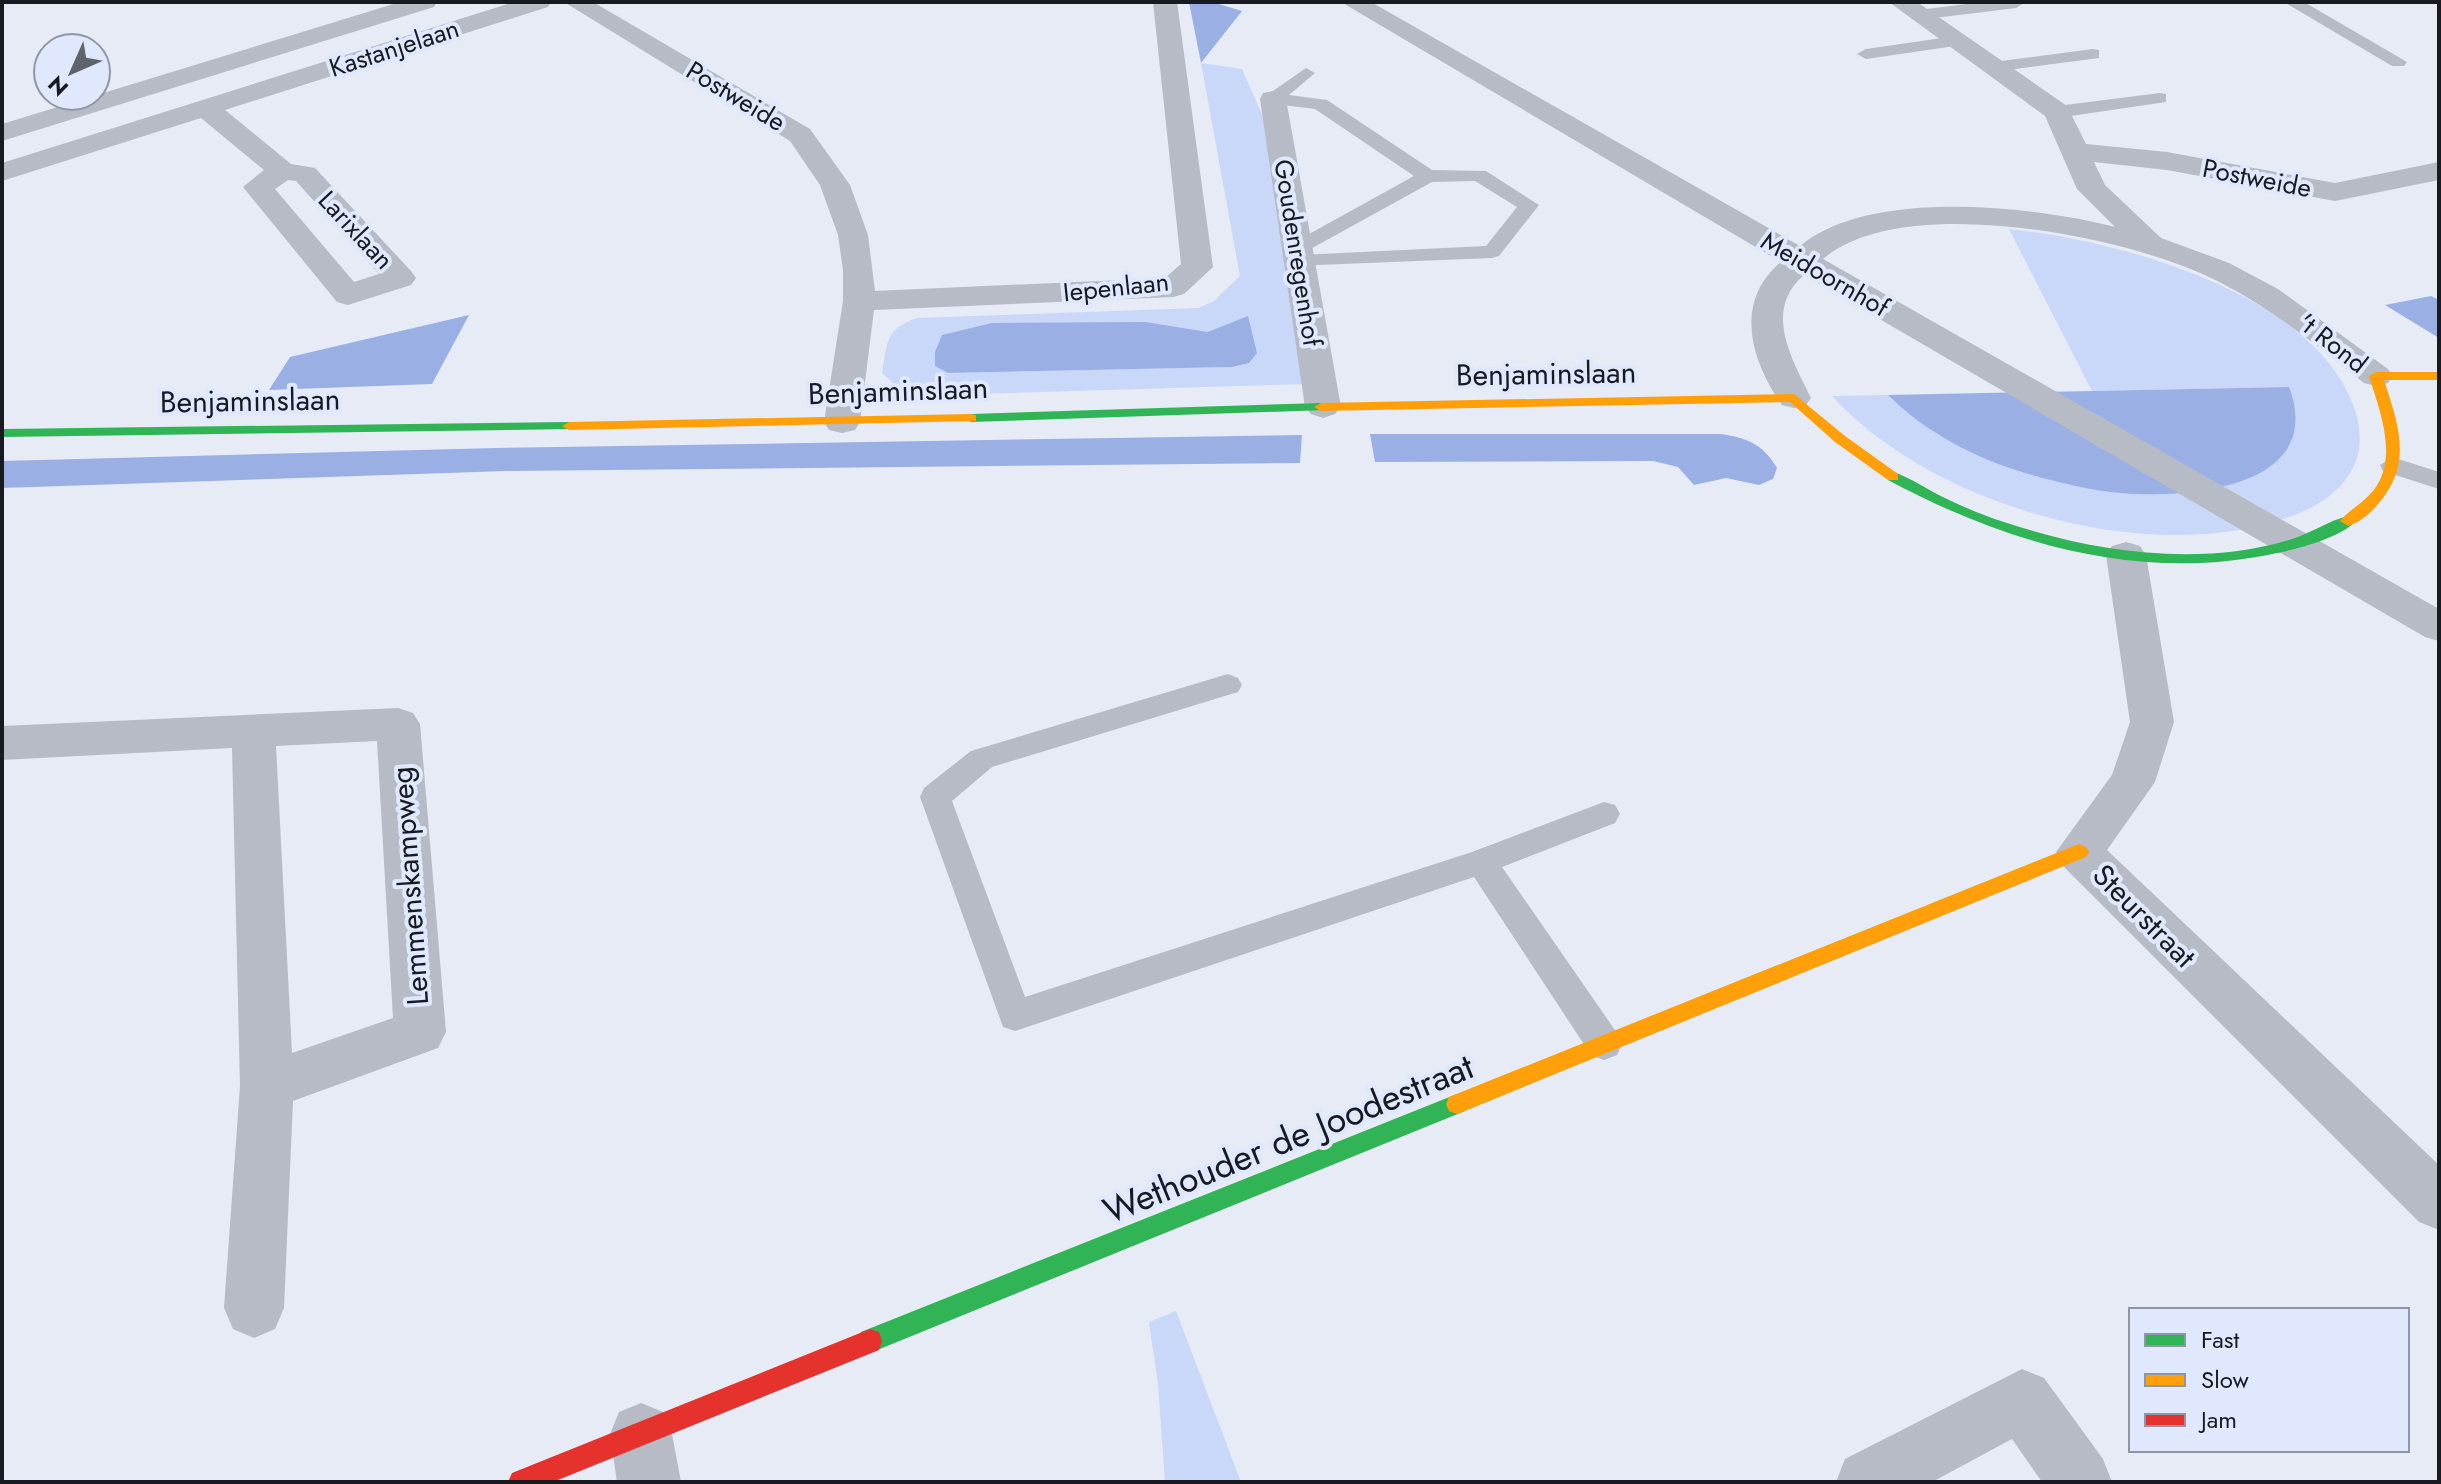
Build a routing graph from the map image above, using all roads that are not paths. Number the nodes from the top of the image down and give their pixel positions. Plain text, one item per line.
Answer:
1 (425, 2) edge
2 (539, 2) edge
3 (1165, 2) edge
4 (1353, 2) edge
5 (2292, 2) edge
6 (2016, 3) edge
7 (593, 5) edge
8 (1910, 8) edge
9 (1956, 41) junction
10 (1866, 54) dead end
11 (2093, 54) dead end
12 (2398, 62) dead end
13 (215, 67) junction
14 (1993, 67) junction
15 (1306, 73) dead end
16 (249, 94) junction
17 (122, 96) junction
18 (2160, 98) dead end
19 (1273, 99) junction
20 (205, 108) junction
21 (2057, 112) junction
22 (153, 124) junction
23 (2, 133) edge
24 (2073, 151) junction
25 (283, 171) junction
26 (2439, 171) edge
27 (2, 172) edge
28 (1428, 176) junction
29 (2153, 245) junction
30 (1299, 254) junction
31 (1798, 258) junction
32 (859, 301) junction
33 (2376, 376) junction
34 (2439, 376) edge
35 (1794, 398) junction
36 (1323, 416) junction
37 (842, 422) junction
38 (2, 433) edge
39 (2392, 465) junction
40 (2439, 481) edge
41 (2298, 546) junction
42 (2126, 555) junction
43 (2439, 627) edge
44 (1228, 685) dead end
45 (253, 731) junction
46 (2, 743) edge
47 (1604, 814) dead end
48 (2079, 852) junction
49 (1481, 862) junction
50 (1604, 1044) junction
51 (267, 1086) junction
52 (2439, 1203) edge
53 (254, 1308) dead end
54 (645, 1458) edge
55 (521, 1482) edge
56 (1868, 1482) edge
57 (2080, 1482) edge

1 - 13 street, Kastanjelaan
2 - 16 street, Kastanjelaan
3 - 32 street, Iepenlaan
4 - 31 street, Meidoornhof
5 - 12 lane
6 - 8 lane
7 - 32 street, Postweide
8 - 9 street
9 - 10 lane
9 - 14 street
11 - 14 lane
13 - 16 street
13 - 17 street, Kastanjelaan
14 - 21 street
15 - 19 lane
16 - 20 street, Kastanjelaan
17 - 22 street
17 - 23 street, Kastanjelaan
18 - 21 lane
19 - 28 lane
19 - 30 street, Goudenregenhof
20 - 22 street, Kastanjelaan
20 - 25 street, Larixlaan
21 - 24 street
22 - 27 street, Kastanjelaan
24 - 26 street, Postweide
24 - 29 street
25 - 25 street, Larixlaan
28 - 30 lane
28 - 30 lane
29 - 31 street, 't Rond
29 - 33 street, 't Rond
30 - 36 street, Goudenregenhof
31 - 35 street, 't Rond
31 - 41 street, Meidoornhof
32 - 37 street, Postweide
33 - 34 street
33 - 39 street, 't Rond
35 - 36 street, Benjaminslaan
35 - 42 street, 't Rond
36 - 37 street, Benjaminslaan
37 - 38 street, Benjaminslaan
39 - 40 lane
39 - 41 street, 't Rond
41 - 42 street, 't Rond
41 - 43 street, Meidoornhof
42 - 48 street, Steurstraat
44 - 49 lane
45 - 46 street, Lemmenskampweg
45 - 51 street
45 - 51 street, Lemmenskampweg
47 - 49 lane
48 - 50 street, Wethouder de Joodestraat
48 - 52 street, Steurstraat
49 - 50 lane
50 - 54 street, Wethouder de Joodestraat
51 - 53 street
54 - 55 street, Wethouder de Joodestraat
56 - 57 street

